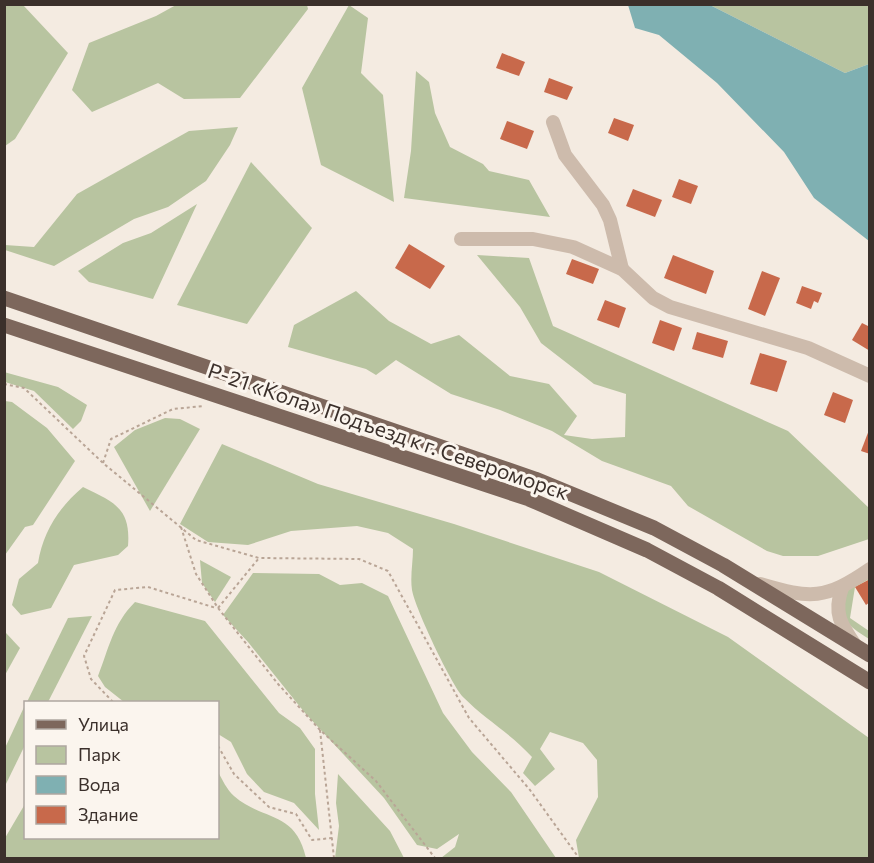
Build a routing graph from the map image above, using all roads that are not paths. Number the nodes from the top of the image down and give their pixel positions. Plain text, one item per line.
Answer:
1 (553, 122) dead end
2 (461, 239) dead end
3 (622, 269) junction
4 (4, 298) edge
5 (4, 325) edge
6 (870, 376) edge
7 (870, 569) edge
8 (758, 584) junction
9 (842, 588) junction
10 (855, 645) junction
11 (870, 655) edge
12 (870, 682) edge

1 - 3 street
2 - 3 street
3 - 6 street
4 - 8 main road, Р-21 «Кола» Подъезд к г. Североморск
5 - 12 main road, Р-21 «Кола» Подъезд к г. Североморск
7 - 9 street
8 - 9 street
8 - 10 main road, Р-21 «Кола» Подъезд к г. Североморск
9 - 10 street
10 - 11 main road, Р-21 «Кола» Подъезд к г. Североморск

